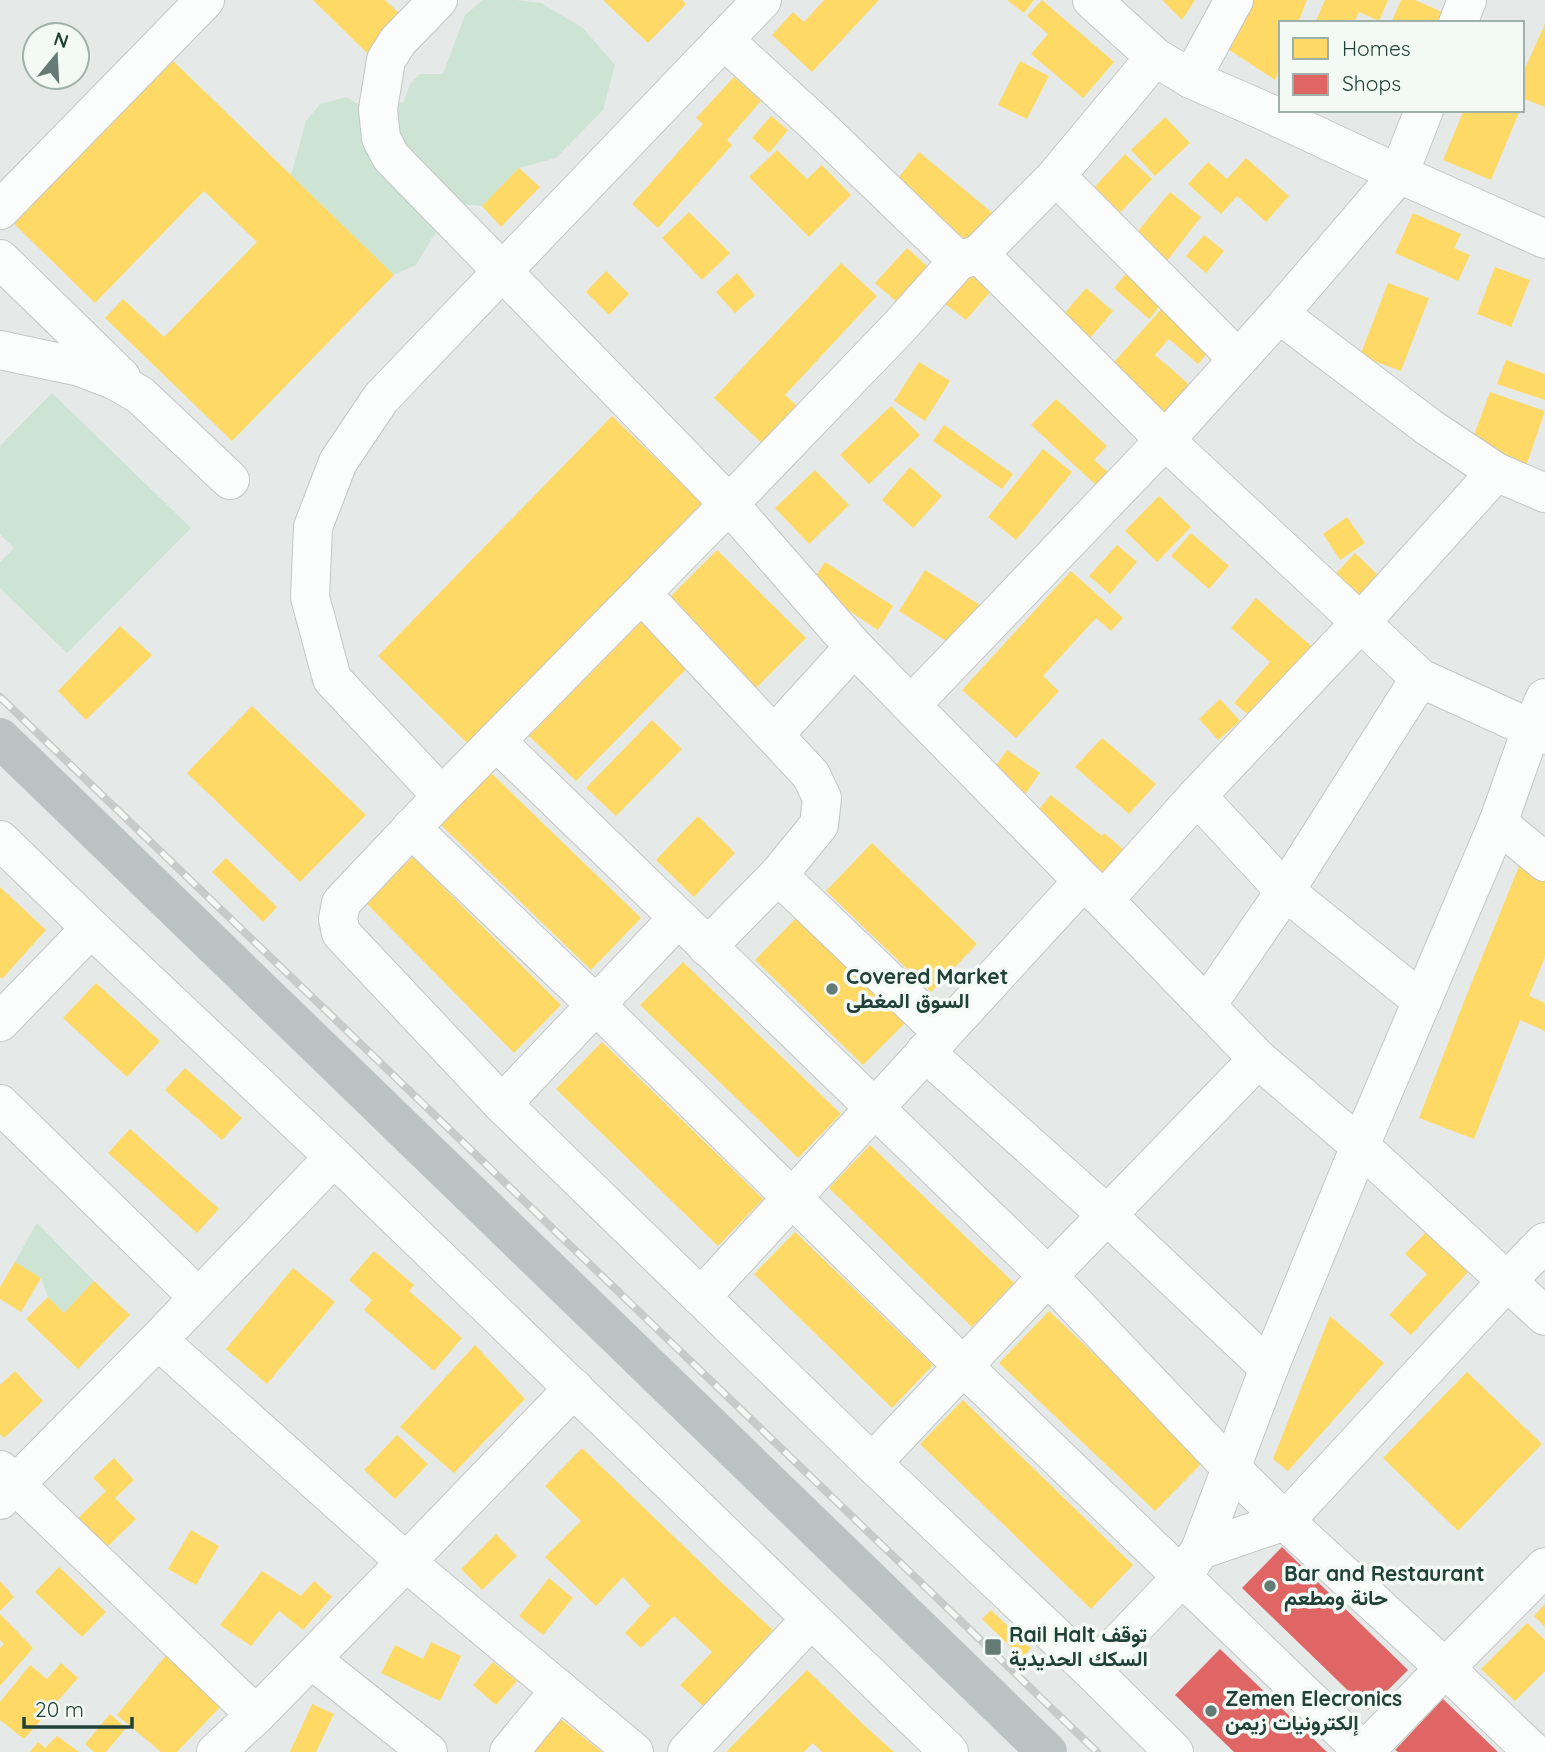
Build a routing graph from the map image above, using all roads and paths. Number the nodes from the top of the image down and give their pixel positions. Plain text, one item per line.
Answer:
1 (205, 0) edge
2 (438, 0) edge
3 (762, 0) edge
4 (1092, 0) edge
5 (1234, 0) edge
6 (1467, 0) edge
7 (1459, 21) edge
8 (724, 40) junction
9 (1155, 57) junction
10 (1191, 79) junction
11 (1423, 112) edge
12 (1399, 174) junction
13 (1056, 176) junction
14 (7, 190) edge
15 (1545, 239) edge
16 (968, 258) junction
17 (0, 259) edge
18 (503, 271) junction
19 (1279, 314) junction
20 (0, 351) edge
21 (1238, 359) junction
22 (140, 395) junction
23 (1165, 440) junction
24 (1496, 472) junction
25 (230, 480) dead end
26 (1545, 493) edge
27 (729, 504) junction
28 (642, 594) junction
29 (1362, 622) junction
30 (855, 647) junction
31 (1420, 678) junction
32 (911, 705) junction
33 (1541, 721) edge
34 (774, 735) junction
35 (0, 738) edge
36 (496, 741) junction
37 (442, 796) junction
38 (1197, 796) junction
39 (1498, 823) junction
40 (411, 828) junction
41 (0, 839) edge
42 (1545, 862) edge
43 (778, 875) junction
44 (1093, 891) junction
45 (1285, 891) junction
46 (678, 918) junction
47 (91, 928) junction
48 (707, 947) junction
49 (1422, 1001) junction
50 (596, 1005) junction
51 (1207, 1005) junction
52 (0, 1021) edge
53 (934, 1042) junction
54 (1258, 1059) junction
55 (0, 1104) edge
56 (502, 1104) junction
57 (874, 1108) junction
58 (1360, 1146) junction
59 (334, 1157) junction
60 (792, 1198) junction
61 (1107, 1215) junction
62 (1545, 1242) edge
63 (1048, 1276) junction
64 (1507, 1281) junction
65 (198, 1297) junction
66 (701, 1297) junction
67 (1545, 1316) edge
68 (158, 1340) junction
69 (963, 1366) junction
70 (1269, 1368) junction
71 (574, 1388) junction
72 (872, 1462) junction
73 (1232, 1469) junction
74 (5, 1485) edge
75 (1285, 1521) junction
76 (406, 1562) junction
77 (1191, 1564) junction
78 (1545, 1567) edge
79 (811, 1619) junction
80 (311, 1659) junction
81 (1445, 1668) junction
82 (1092, 1671) junction
83 (560, 1690) junction
84 (256, 1715) junction
85 (216, 1752) edge
86 (428, 1752) edge
87 (509, 1752) edge
88 (634, 1752) edge
89 (687, 1752) edge
90 (949, 1752) edge
91 (1047, 1752) edge
92 (1174, 1752) edge
93 (1364, 1752) edge
94 (1532, 1752) edge

1 - 14 street
2 - 18 street
3 - 8 street
4 - 9 street
5 - 10 street
6 - 7 street
8 - 16 street
8 - 18 street
9 - 10 street
9 - 13 street
10 - 12 street
11 - 12 street
12 - 15 street
12 - 19 street
13 - 16 street
13 - 21 street
16 - 23 street
16 - 27 street
17 - 22 street
18 - 27 street
18 - 37 street
19 - 21 street
19 - 24 street
20 - 22 street
21 - 23 street
22 - 25 street
23 - 29 street
23 - 32 street
24 - 26 street
24 - 29 street
27 - 28 street
27 - 30 street
28 - 34 street
28 - 36 street
29 - 31 street
29 - 38 street
30 - 32 street
30 - 34 street
31 - 33 street
31 - 45 street
32 - 44 street
33 - 39 street
34 - 43 street
35 - 91 highway
36 - 37 street
36 - 46 street
37 - 40 street
38 - 44 street
38 - 45 street
39 - 42 street
39 - 49 street
40 - 50 street
40 - 56 street
41 - 47 street
43 - 48 street
43 - 53 street
44 - 51 street
44 - 53 street
45 - 49 street
45 - 51 street
46 - 48 street
46 - 50 street
47 - 52 street
47 - 59 street
48 - 57 street
49 - 58 street
50 - 56 street
50 - 60 street
51 - 54 street
53 - 57 street
53 - 61 street
54 - 58 street
54 - 61 street
55 - 65 street
56 - 66 street
57 - 60 street
57 - 63 street
58 - 64 street
58 - 70 street
59 - 65 street
59 - 71 street
60 - 66 street
60 - 69 street
61 - 63 street
61 - 70 street
62 - 64 street
63 - 69 street
63 - 73 street
64 - 67 street
64 - 75 street
65 - 68 street
66 - 72 street
68 - 74 street
68 - 76 street
69 - 72 street
69 - 77 street
70 - 73 street
71 - 76 street
71 - 79 street
72 - 82 street
73 - 75 street
73 - 77 street
74 - 84 street
75 - 77 street
75 - 81 street
76 - 80 street
76 - 83 street
77 - 82 street
77 - 93 street
78 - 81 street
79 - 89 street
79 - 90 street
80 - 84 street
80 - 86 street
81 - 93 street
81 - 94 street
82 - 92 street
83 - 87 street
83 - 88 street
84 - 85 street

